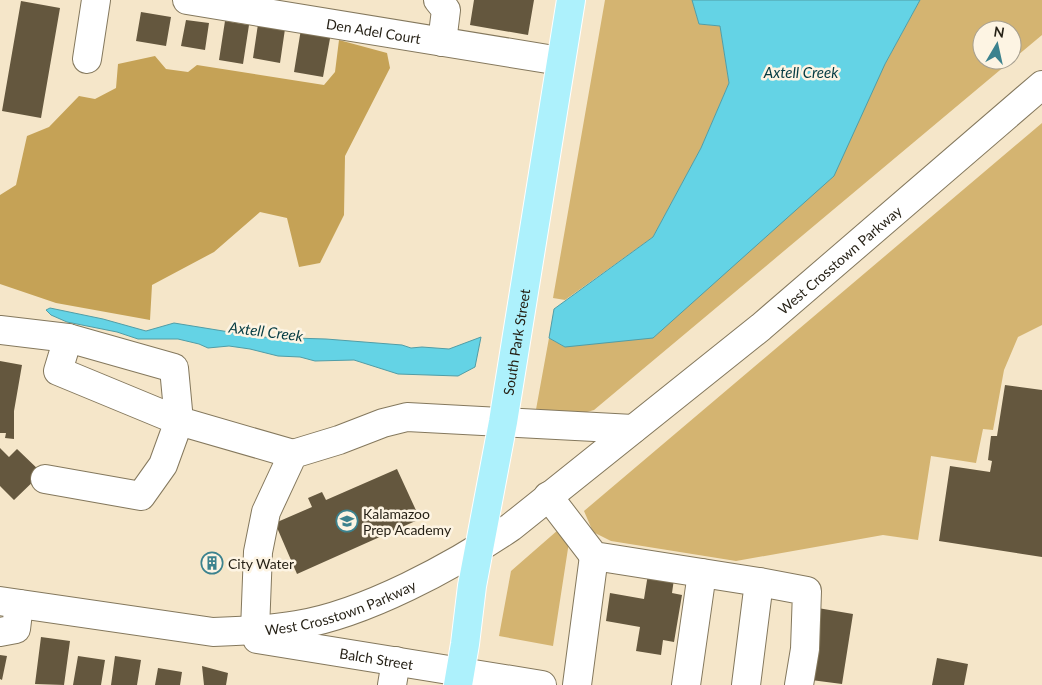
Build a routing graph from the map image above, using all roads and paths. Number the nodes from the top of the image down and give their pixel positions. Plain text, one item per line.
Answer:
1 (96, 0) edge
2 (187, 0) edge
3 (438, 0) edge
4 (571, 0) edge
5 (442, 42) junction
6 (87, 59) dead end
7 (560, 61) junction
8 (1042, 85) edge
9 (0, 330) edge
10 (68, 338) junction
11 (179, 420) junction
12 (503, 422) junction
13 (633, 429) junction
14 (293, 454) junction
15 (46, 479) dead end
16 (548, 496) junction
17 (481, 548) junction
18 (594, 556) junction
19 (702, 573) junction
20 (759, 582) junction
21 (10, 602) edge
22 (256, 630) junction
23 (0, 632) edge
24 (213, 632) junction
25 (394, 673) edge
26 (458, 678) edge
27 (542, 685) edge
28 (577, 685) edge
29 (686, 685) edge
30 (746, 685) edge
31 (799, 685) edge

1 - 6 street
2 - 5 street, Den Adel Court
3 - 5 street
4 - 7 main road, South Park Street
5 - 7 street, Den Adel Court
7 - 12 main road, South Park Street
8 - 13 street, West Crosstown Parkway
9 - 10 street
10 - 11 street
10 - 11 street
11 - 14 street
11 - 15 street
12 - 13 street
12 - 14 street
12 - 17 main road, South Park Street
13 - 16 street, West Crosstown Parkway
14 - 22 street
16 - 17 street, West Crosstown Parkway
16 - 18 street
17 - 22 street, West Crosstown Parkway
17 - 26 main road, South Park Street
18 - 19 street
18 - 28 street
19 - 20 street
19 - 29 street
20 - 30 street
20 - 31 street
21 - 23 street
21 - 24 street, West Crosstown Parkway
22 - 24 street, West Crosstown Parkway
24 - 25 street, Balch Street
25 - 26 street, Balch Street
26 - 27 street, Balch Street

